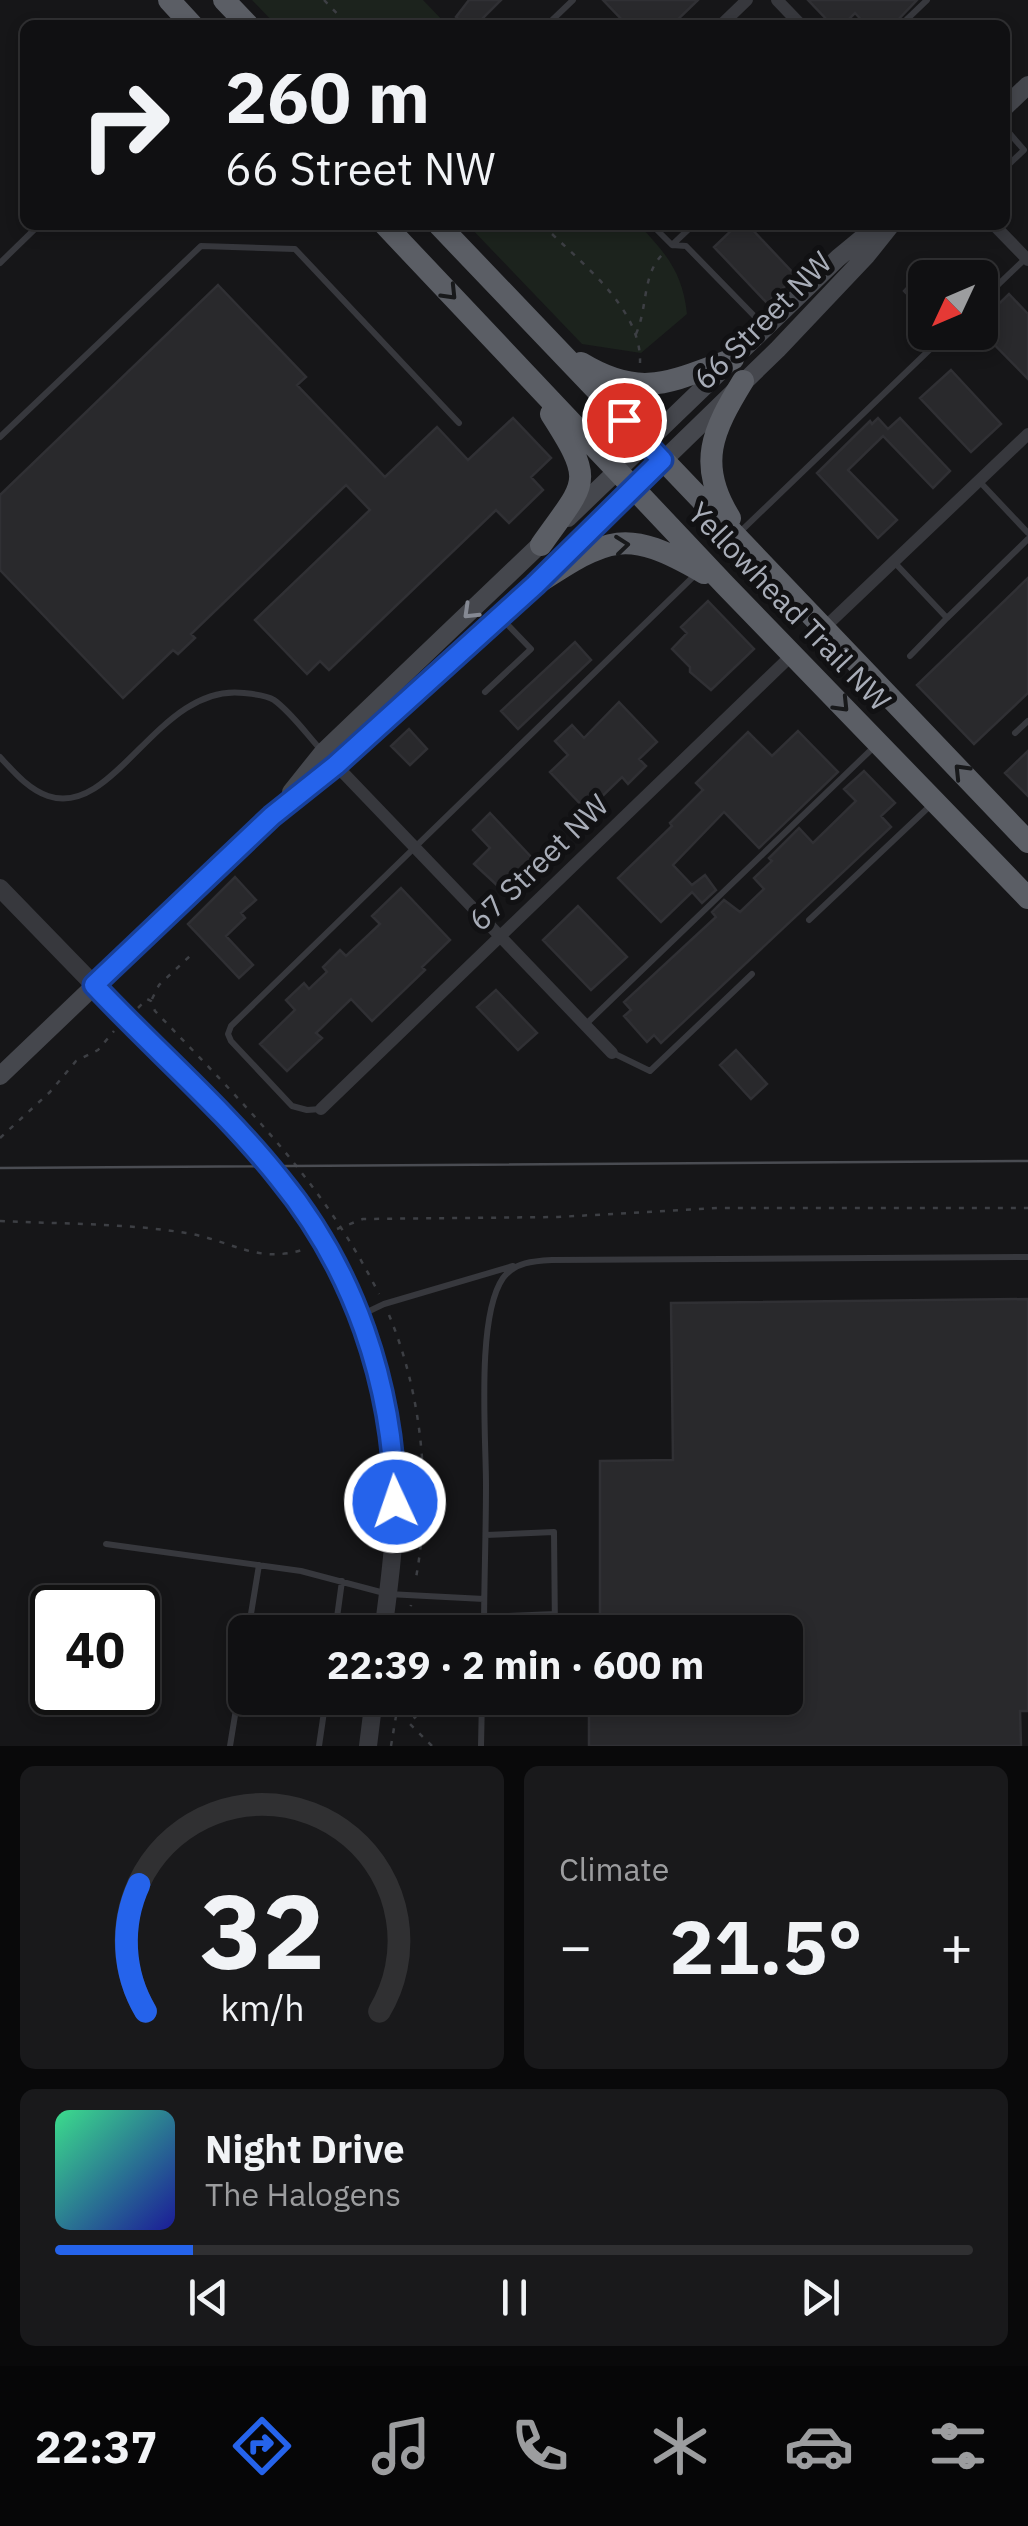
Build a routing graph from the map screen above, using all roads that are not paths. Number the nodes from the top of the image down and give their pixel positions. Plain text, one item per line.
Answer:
1 (168, 0) edge
2 (224, 0) edge
3 (573, 0) edge
4 (747, 0) edge
5 (777, 0) edge
6 (927, 0) edge
7 (187, 20) edge
8 (243, 20) edge
9 (552, 20) edge
10 (726, 20) edge
11 (796, 20) edge
12 (906, 20) edge
13 (1010, 134) edge
14 (1010, 163) edge
15 (33, 230) edge
16 (390, 230) edge
17 (444, 230) edge
18 (657, 230) edge
19 (687, 230) edge
20 (873, 230) edge
21 (886, 230) edge
22 (999, 230) edge
23 (672, 244) junction
24 (1027, 258) edge
25 (0, 263) edge
26 (998, 285) edge
27 (766, 328) junction
28 (557, 348) junction
29 (929, 350) edge
30 (733, 359) junction
31 (516, 362) junction
32 (744, 381) junction
33 (459, 423) dead end
34 (1028, 434) edge
35 (0, 437) edge
36 (654, 452) junction
37 (618, 470) junction
38 (979, 481) junction
39 (635, 488) junction
40 (738, 534) junction
41 (1028, 536) edge
42 (540, 544) junction
43 (894, 562) junction
44 (703, 568) junction
45 (535, 585) junction
46 (500, 616) junction
47 (947, 618) junction
48 (824, 628) junction
49 (792, 654) junction
50 (910, 656) dead end
51 (485, 692) dead end
52 (1028, 721) edge
53 (1015, 733) dead end
54 (879, 742) junction
55 (0, 757) edge
56 (330, 758) junction
57 (935, 801) junction
58 (1028, 842) edge
59 (415, 847) junction
60 (0, 888) edge
61 (1028, 898) edge
62 (809, 920) dead end
63 (500, 936) junction
64 (752, 974) dead end
65 (94, 985) junction
66 (586, 1025) junction
67 (612, 1053) joint
68 (0, 1076) edge
69 (321, 1108) joint
70 (1028, 1257) edge
71 (524, 1264) junction
72 (360, 1316) junction
73 (485, 1535) junction
74 (106, 1544) dead end
75 (260, 1565) junction
76 (342, 1582) junction
77 (388, 1594) junction
78 (484, 1599) junction
79 (555, 1614) joint
80 (251, 1615) edge
81 (337, 1615) edge
82 (385, 1615) edge
83 (484, 1615) edge
84 (531, 1615) edge
85 (235, 1715) edge
86 (324, 1715) edge
87 (372, 1715) edge
88 (482, 1715) edge
89 (230, 1746) edge
90 (319, 1746) edge
91 (368, 1746) edge
92 (481, 1746) edge

1 - 7 highway
2 - 8 highway
3 - 9 lane
4 - 10 street
5 - 11 street
6 - 12 lane
13 - 14 lane
15 - 25 lane
16 -> 31 highway, Yellowhead Trail NW
17 - 28 highway, Yellowhead Trail NW
18 - 23 lane
19 - 23 lane
20 - 27 main road, 66 Street NW
21 - 32 main road, 66 Street NW
22 - 24 street
23 - 27 lane
24 - 26 lane
27 - 30 main road, 66 Street NW
28 - 30 highway
28 - 36 highway, Yellowhead Trail NW
29 - 40 lane
30 - 36 main road, 66 Street NW
31 - 37 highway, Yellowhead Trail NW
31 - 42 highway
32 - 36 main road, 66 Street NW
32 - 40 highway
33 - 35 lane
34 - 38 street
36 - 37 main road, 66 Street NW
36 - 39 main road, 66 Street NW
36 - 40 highway, Yellowhead Trail NW
37 - 39 highway, Yellowhead Trail NW
37 - 42 main road, 66 Street NW
38 - 41 lane
38 - 43 street
39 - 44 highway, Yellowhead Trail NW
39 - 45 main road, 66 Street NW
40 - 48 highway, Yellowhead Trail NW
41 - 47 lane
42 -> 56 main road, 66 Street NW
43 - 47 lane
43 - 48 street
45 -> 44 highway, Yellowhead Trail NW
44 - 49 highway, Yellowhead Trail NW
44 - 59 lane
45 - 46 main road, 66 Street NW
46 - 51 lane
46 - 56 main road, 66 Street NW
47 - 50 lane
58 -> 48 highway, Yellowhead Trail NW
49 -> 54 highway, Yellowhead Trail NW
49 - 63 street, 67 Street NW
52 - 53 lane
54 - 57 highway, Yellowhead Trail NW
54 - 66 lane
55 - 56 lane
56 - 59 street
56 - 65 main road, 66 Street NW
57 - 61 highway, Yellowhead Trail NW
57 - 62 lane
59 - 63 street
59 - 69 lane
60 - 65 street
63 - 66 street
63 - 69 street, 67 Street NW
64 - 67 lane
65 - 68 main road, 66 Street NW
65 - 72 street
66 - 67 street
70 - 71 lane
71 - 72 lane
71 - 73 lane
72 - 77 street
73 - 78 lane
73 - 79 lane
74 - 75 lane
75 - 76 lane
75 - 80 lane
76 - 77 lane
76 - 81 lane
77 - 78 lane
77 - 82 street
78 - 83 lane
79 - 84 lane
85 - 89 lane
86 - 90 lane
87 - 91 street
88 - 92 lane

